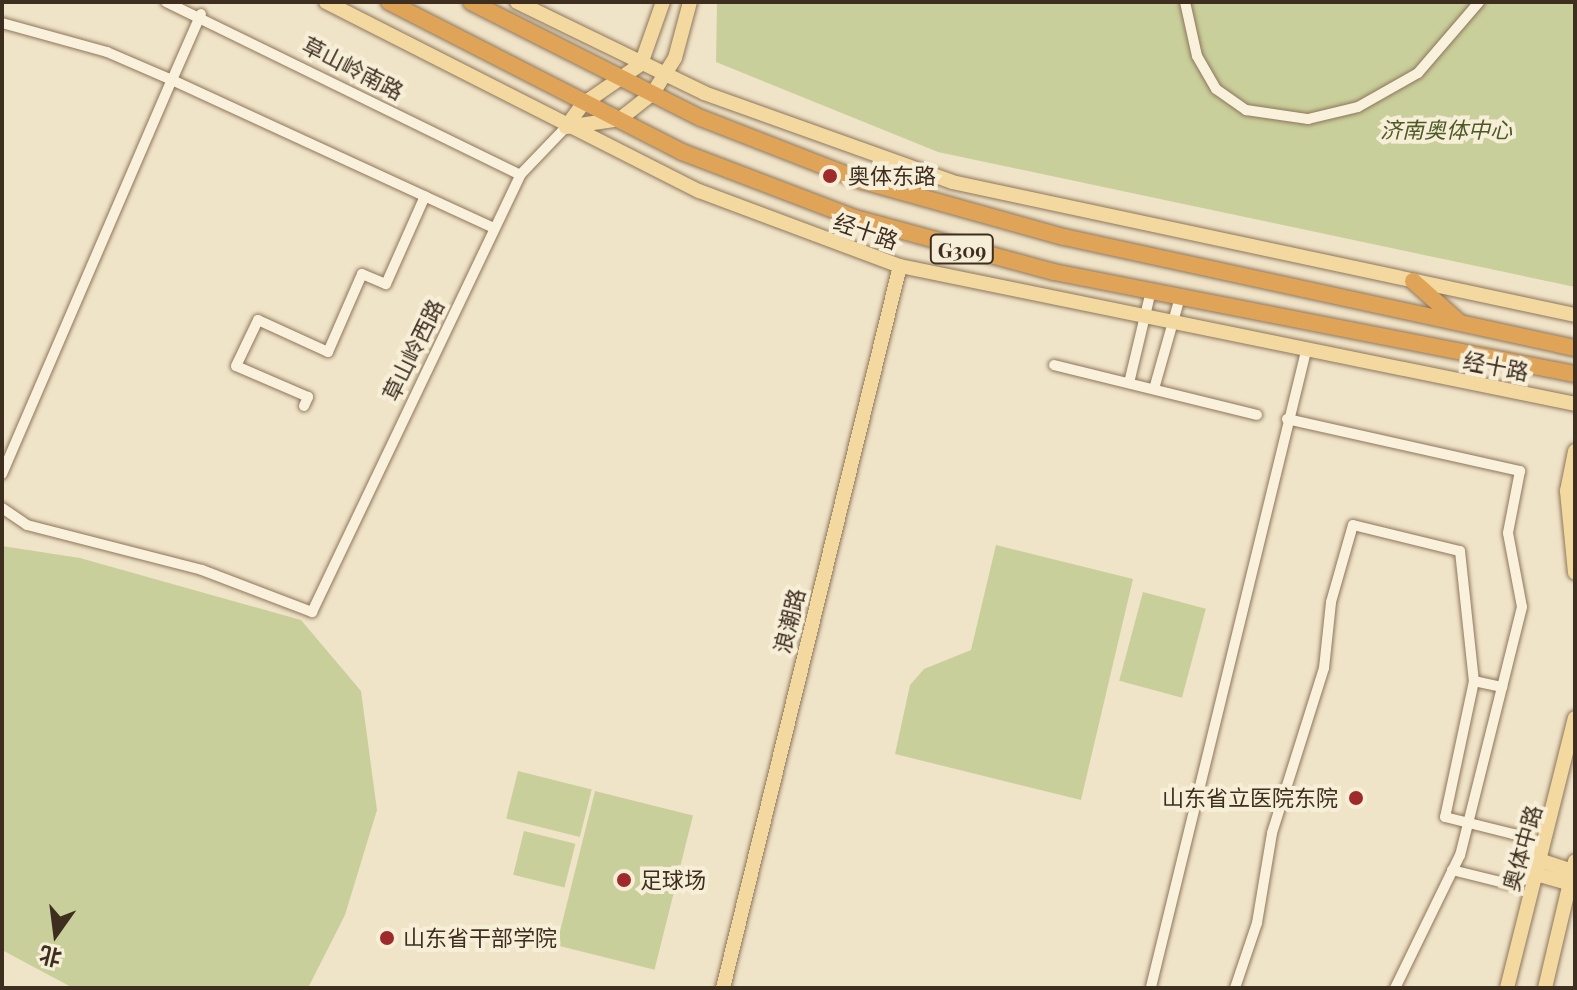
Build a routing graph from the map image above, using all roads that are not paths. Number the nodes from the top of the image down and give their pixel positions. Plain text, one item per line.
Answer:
1 (166, 2) edge
2 (326, 2) edge
3 (389, 2) edge
4 (471, 2) edge
5 (517, 2) edge
6 (663, 2) edge
7 (690, 2) edge
8 (1185, 2) edge
9 (1479, 2) edge
10 (201, 14) junction
11 (2, 23) edge
12 (641, 64) junction
13 (667, 75) junction
14 (622, 77) junction
15 (172, 80) junction
16 (653, 93) junction
17 (583, 104) junction
18 (620, 119) junction
19 (566, 127) junction
20 (520, 175) junction
21 (425, 196) junction
22 (494, 228) junction
23 (900, 266) junction
24 (1413, 281) junction
25 (1151, 291) junction
26 (1180, 297) junction
27 (1575, 315) edge
28 (1144, 319) junction
29 (1460, 323) junction
30 (1173, 325) junction
31 (1575, 348) edge
32 (1306, 351) junction
33 (1054, 365) dead end
34 (1575, 374) edge
35 (1129, 383) junction
36 (1154, 389) junction
37 (1575, 404) edge
38 (304, 406) dead end
39 (1257, 415) dead end
40 (1287, 419) junction
41 (1575, 451) edge
42 (2, 474) edge
43 (2, 508) edge
44 (1575, 573) edge
45 (1474, 681) junction
46 (1502, 687) junction
47 (1575, 718) edge
48 (1468, 823) junction
49 (1539, 868) junction
50 (1452, 870) junction
51 (1574, 875) edge
52 (1151, 987) edge
53 (723, 988) edge
54 (1235, 988) edge
55 (1395, 988) edge
56 (1507, 988) edge
57 (1545, 988) edge

1 - 10 street, 草山岭南路
2 - 19 main road, 经十路
3 - 17 highway, 经十路 / G309
4 - 14 highway, 经十路 / G309
5 - 12 main road
6 - 12 main road
7 - 13 main road
8 - 9 street
10 - 15 street
10 - 20 street, 草山岭南路
11 - 15 street
12 - 13 main road
12 - 14 main road
13 - 16 main road
13 - 24 main road
14 - 16 highway, 经十路 / G309
14 - 17 main road
15 - 21 street
15 - 42 street
16 - 18 main road
16 - 29 highway, 经十路 / G309
17 - 18 highway, 经十路 / G309
17 - 19 main road
18 - 19 main road
18 - 25 highway, 经十路 / G309
19 - 20 street, 草山岭西路
19 - 23 main road, 经十路
20 - 22 street, 草山岭西路
21 - 22 street
21 - 38 street
22 - 43 street, 草山岭西路
23 - 28 main road, 经十路
23 - 53 main road, 浪潮路
24 - 27 main road
24 - 29 highway
25 - 26 highway, 经十路 / G309
25 - 28 street
26 - 30 street
26 - 34 highway, 经十路 / G309
28 - 30 main road, 经十路
28 - 35 street
29 - 31 highway, 经十路 / G309
30 - 32 main road, 经十路
30 - 36 street
32 - 37 main road, 经十路
32 - 40 street
33 - 35 street
35 - 36 street
36 - 39 street
40 - 46 street
40 - 52 street
41 - 44 main road
45 - 46 street
45 - 48 street
45 - 54 street
46 - 48 street
47 - 49 main road, 奥体中路
48 - 49 street
48 - 50 street
49 - 50 street
49 - 51 main road
49 - 56 main road, 奥体中路
50 - 55 street
51 - 57 main road

